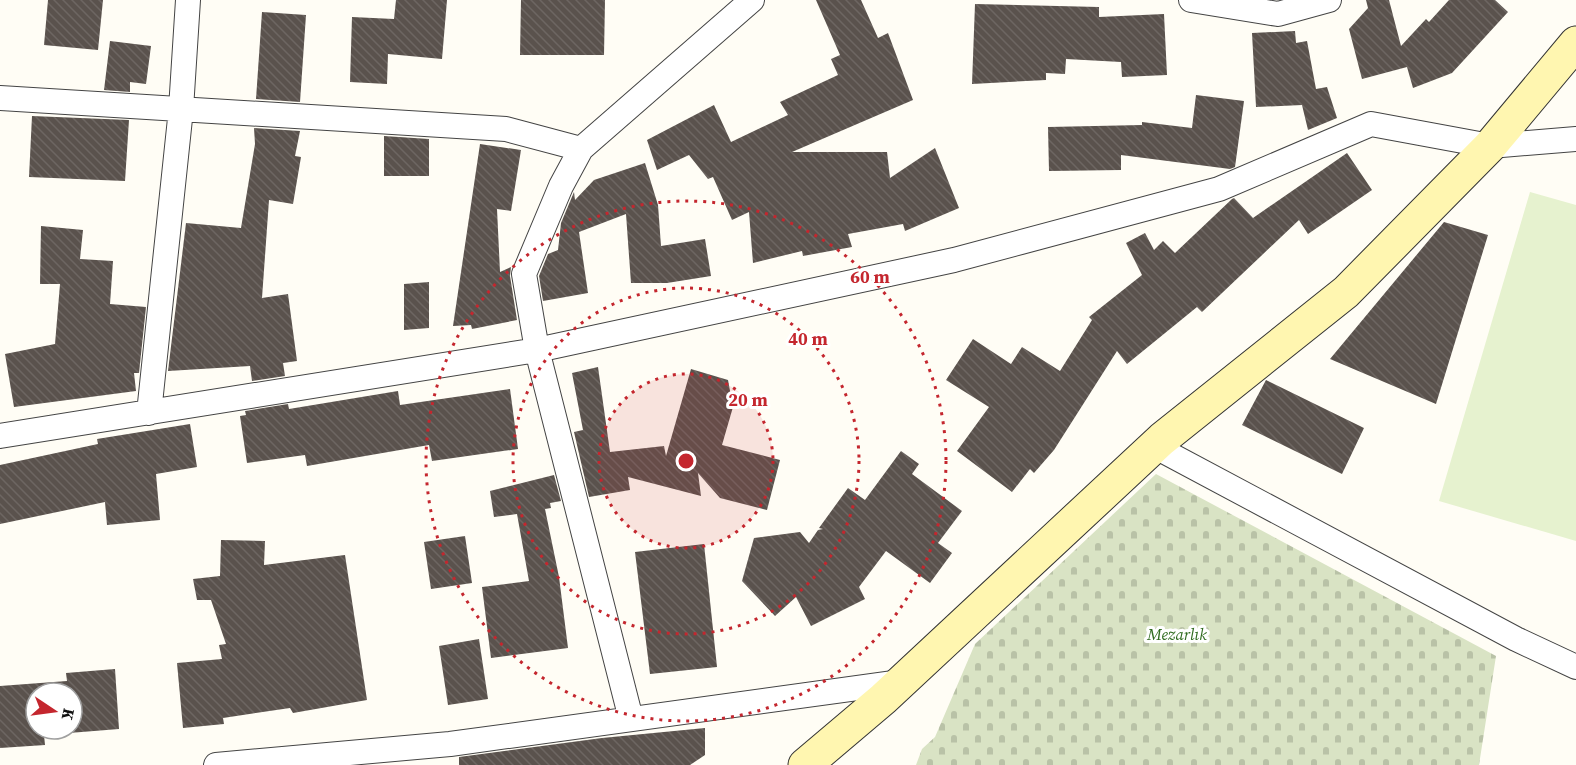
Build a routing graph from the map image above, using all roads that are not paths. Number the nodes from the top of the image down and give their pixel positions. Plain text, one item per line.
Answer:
1 (188, 0) edge
2 (752, 0) edge
3 (1191, 0) edge
4 (1329, 0) edge
5 (1576, 43) edge
6 (0, 98) edge
7 (181, 109) junction
8 (1576, 139) edge
9 (1490, 146) junction
10 (581, 149) junction
11 (537, 350) junction
12 (149, 413) junction
13 (0, 436) edge
14 (1154, 446) junction
15 (1576, 667) edge
16 (901, 682) junction
17 (631, 719) junction
18 (216, 765) edge
19 (805, 765) edge

1 - 7 street
2 - 10 street
3 - 4 street
5 - 9 street
6 - 7 street
7 - 10 street
7 - 12 street
8 - 9 street
9 - 11 street
9 - 14 street
10 - 11 street
11 - 12 street
11 - 17 street
12 - 13 street
14 - 15 street
14 - 16 street
16 - 17 street
16 - 19 street
17 - 18 street

